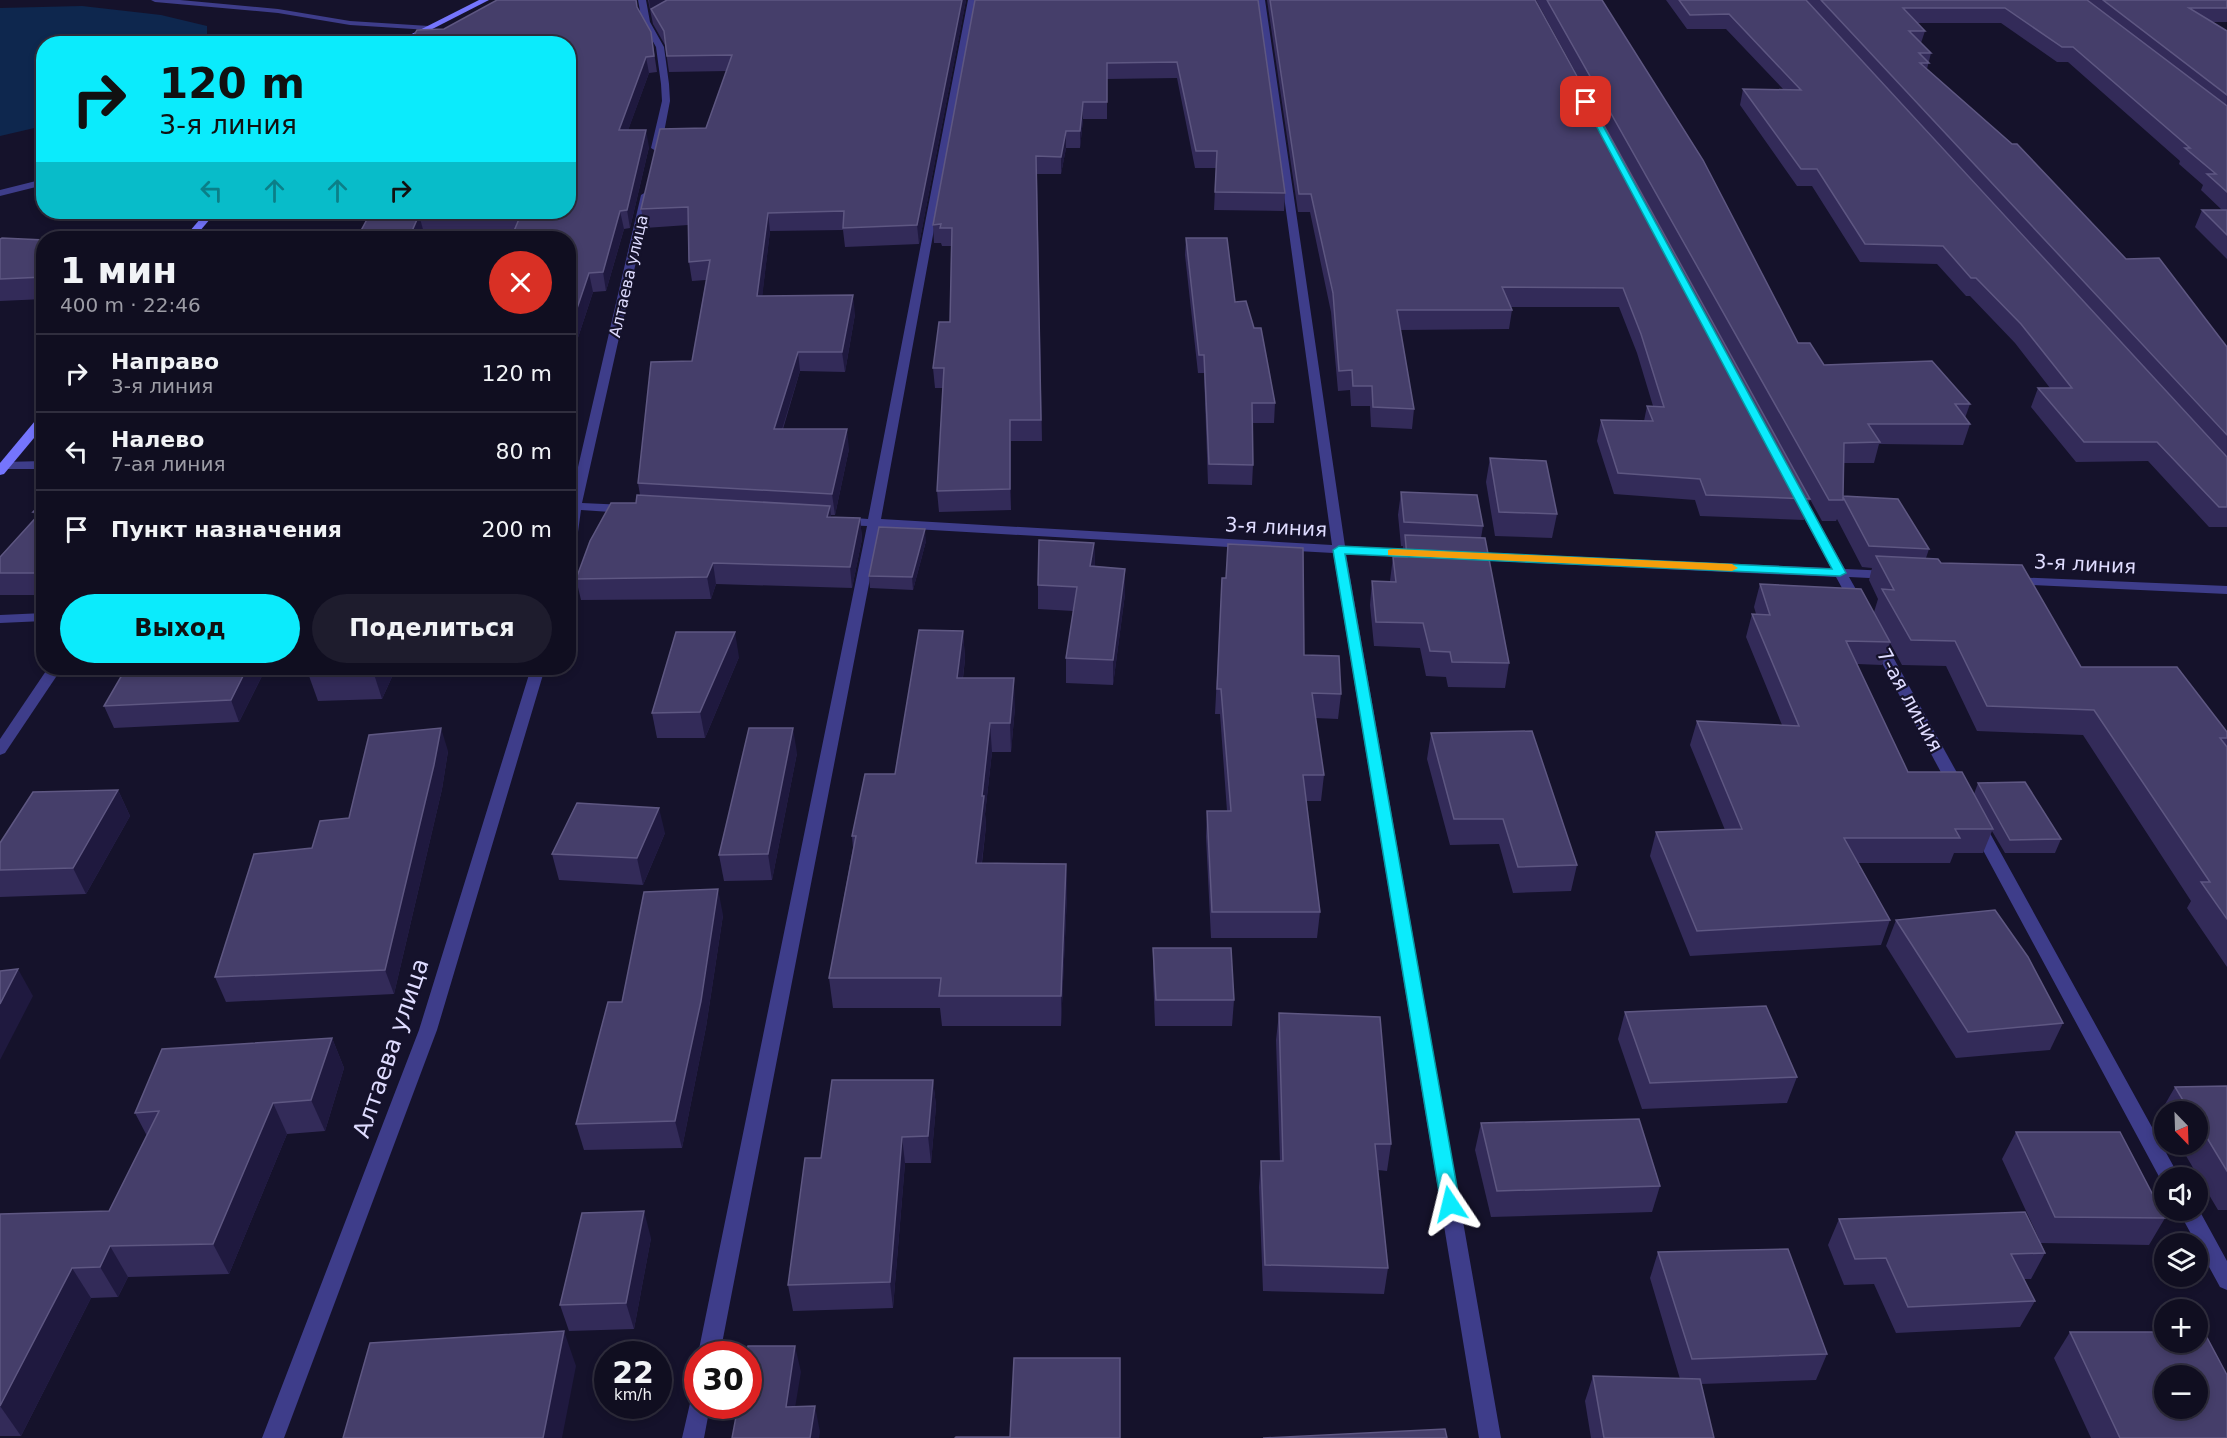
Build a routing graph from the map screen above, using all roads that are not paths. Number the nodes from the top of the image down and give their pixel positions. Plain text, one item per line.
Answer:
1 (155, 0) edge
2 (485, 0) edge
3 (642, 0) edge
4 (972, 0) edge
5 (1261, 0) edge
6 (657, 16) edge
7 (646, 22) junction
8 (429, 28) junction
9 (412, 36) edge
10 (654, 158) edge
11 (649, 180) edge
12 (36, 184) edge
13 (0, 194) edge
14 (205, 219) edge
15 (195, 231) edge
16 (36, 428) edge
17 (36, 466) edge
18 (2, 469) edge
19 (1790, 479) edge
20 (576, 502) edge
21 (576, 506) edge
22 (635, 509) edge
23 (826, 520) edge
24 (874, 523) junction
25 (1339, 550) junction
26 (1433, 554) edge
27 (1457, 555) edge
28 (1840, 573) junction
29 (1899, 575) edge
30 (2004, 580) edge
31 (2227, 590) edge
32 (36, 617) edge
33 (0, 619) edge
34 (50, 675) edge
35 (536, 675) edge
36 (0, 750) edge
37 (2164, 1167) edge
38 (2194, 1221) edge
39 (2227, 1281) edge
40 (712, 1341) edge
41 (697, 1419) edge
42 (273, 1438) edge
43 (693, 1438) edge
44 (1490, 1438) edge

1 - 8 street
2 - 8 street
3 - 7 street
4 - 24 street
5 - 25 street
6 - 7 street
7 - 10 street
8 - 9 street
11 - 20 street, Алтаева улица
12 - 13 street
14 - 15 street
16 - 18 street
17 - 18 street
19 - 28 street, 7-ая линия
21 - 22 street
23 - 24 street, 3-я линия
24 - 25 street, 3-я линия
24 - 40 street
25 - 26 street, 3-я линия
25 - 44 street
27 - 28 street
28 - 29 street
28 - 37 street, 7-ая линия
30 - 31 street, 3-я линия
32 - 33 street
34 - 36 street
35 - 42 street, Алтаева улица
38 - 39 street
41 - 43 street

